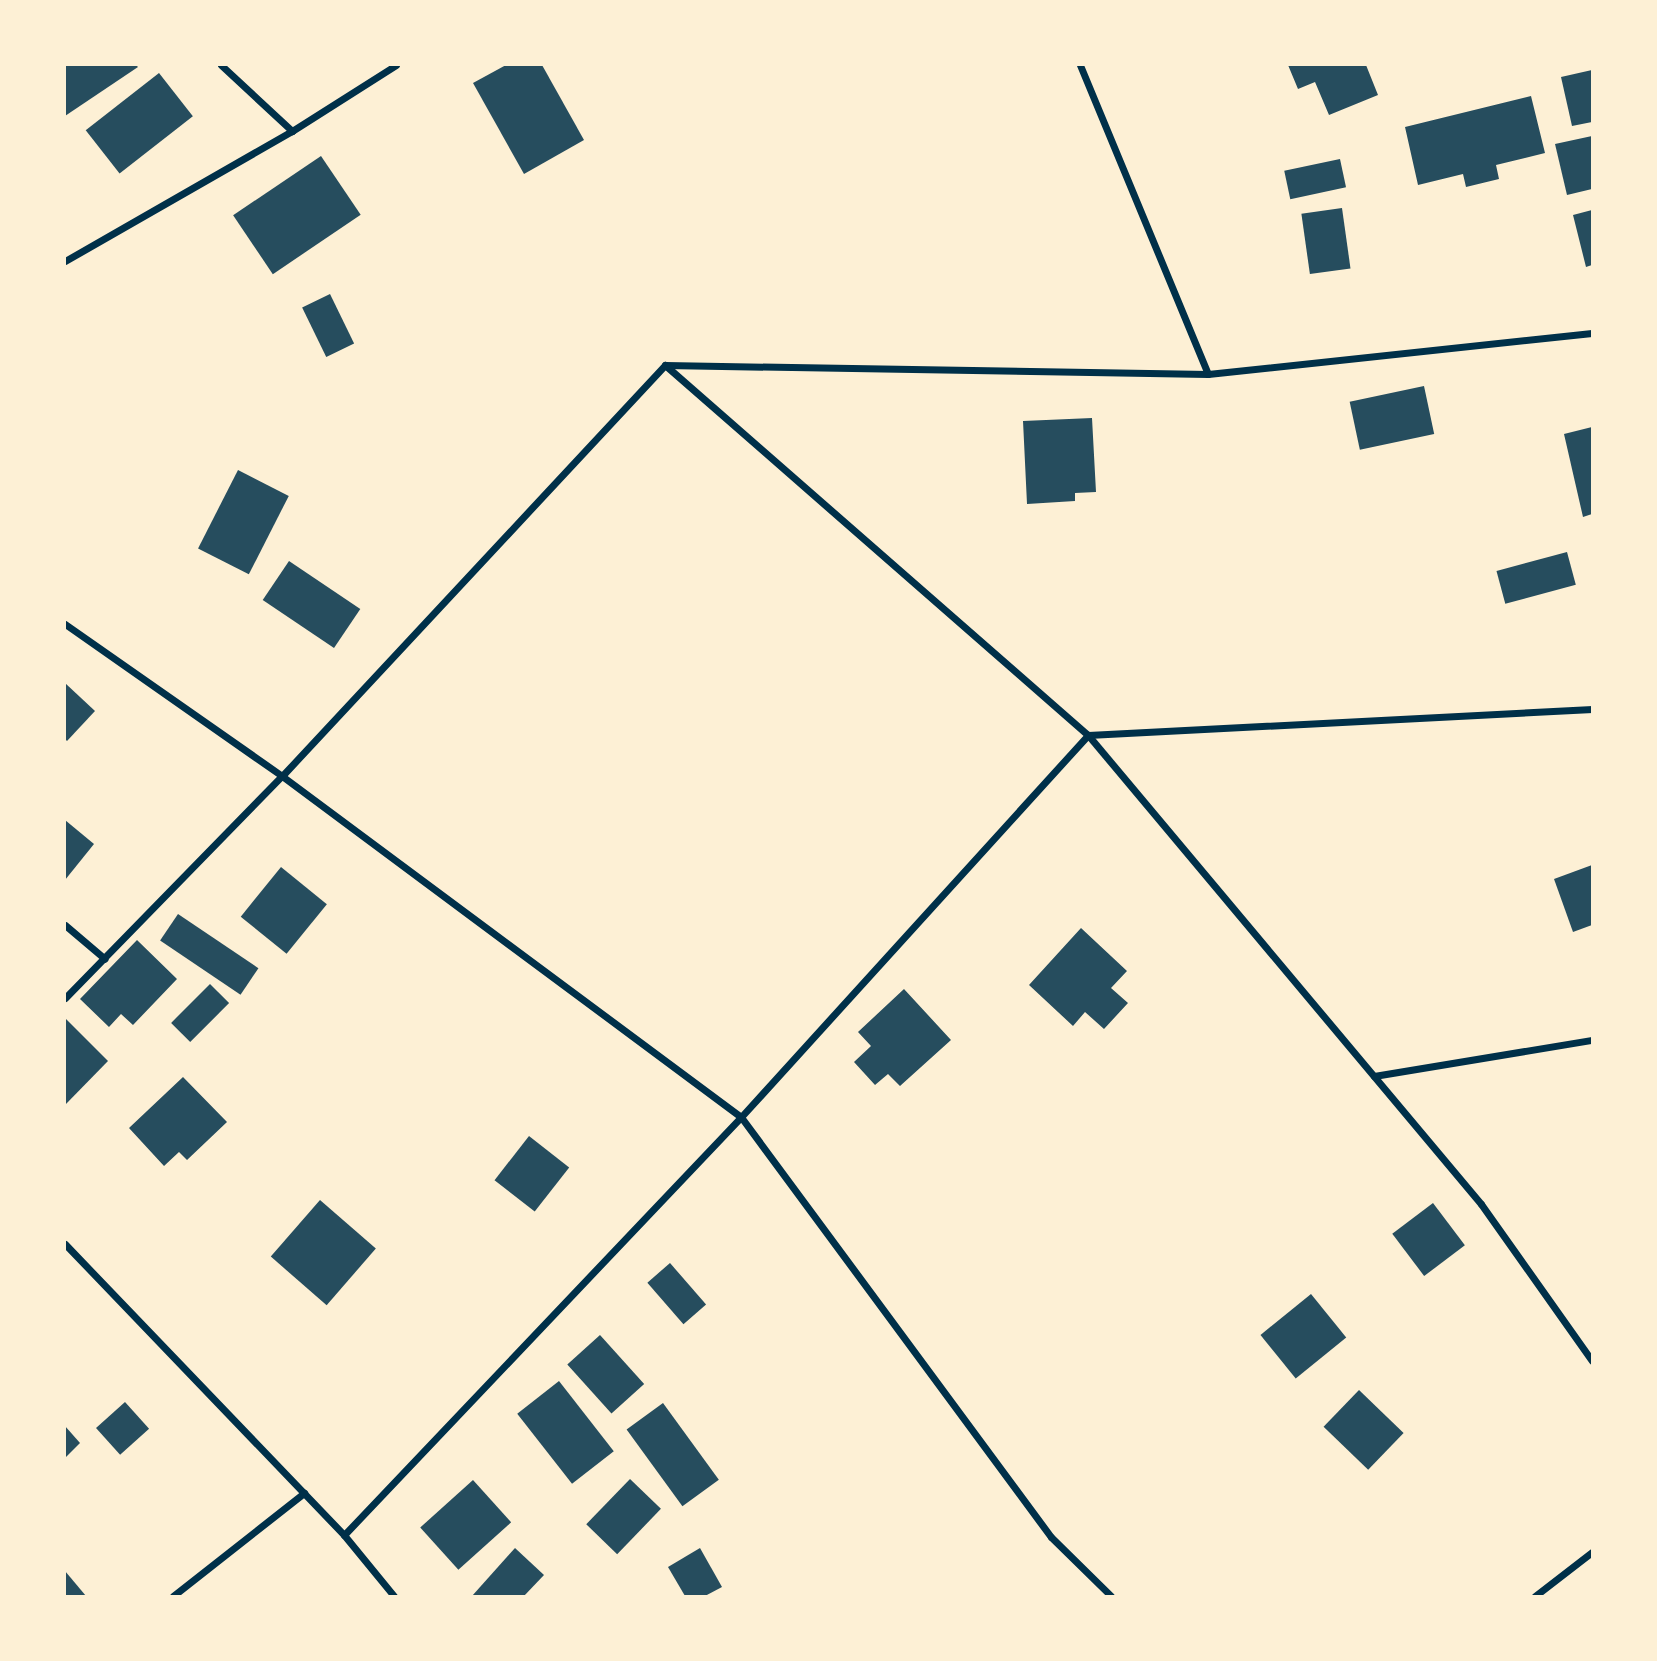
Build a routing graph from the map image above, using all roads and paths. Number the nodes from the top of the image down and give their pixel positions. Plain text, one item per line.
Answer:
1 (221, 65) edge
2 (397, 65) edge
3 (1080, 65) edge
4 (292, 131) junction
5 (65, 261) edge
6 (1592, 333) edge
7 (665, 365) junction
8 (1208, 374) junction
9 (65, 624) edge
10 (1592, 709) edge
11 (1088, 735) junction
12 (282, 776) junction
13 (65, 925) edge
14 (105, 959) junction
15 (65, 998) edge
16 (1592, 1040) edge
17 (1374, 1076) junction
18 (741, 1117) junction
19 (65, 1244) edge
20 (1592, 1361) edge
21 (304, 1493) junction
22 (344, 1535) junction
23 (1592, 1552) edge
24 (173, 1596) edge
25 (394, 1596) edge
26 (1111, 1596) edge
27 (1535, 1596) edge

1 - 4 street
2 - 4 street
3 - 8 street
4 - 5 street
6 - 8 street
7 - 8 street
7 - 11 street
7 - 12 street
9 - 12 street
10 - 11 street
11 - 17 street
11 - 18 street
12 - 14 street
12 - 18 street
13 - 14 street
14 - 15 street
16 - 17 street
17 - 20 street
18 - 22 street
18 - 26 street
19 - 21 street
21 - 22 street
21 - 24 street
22 - 25 street
23 - 27 street

